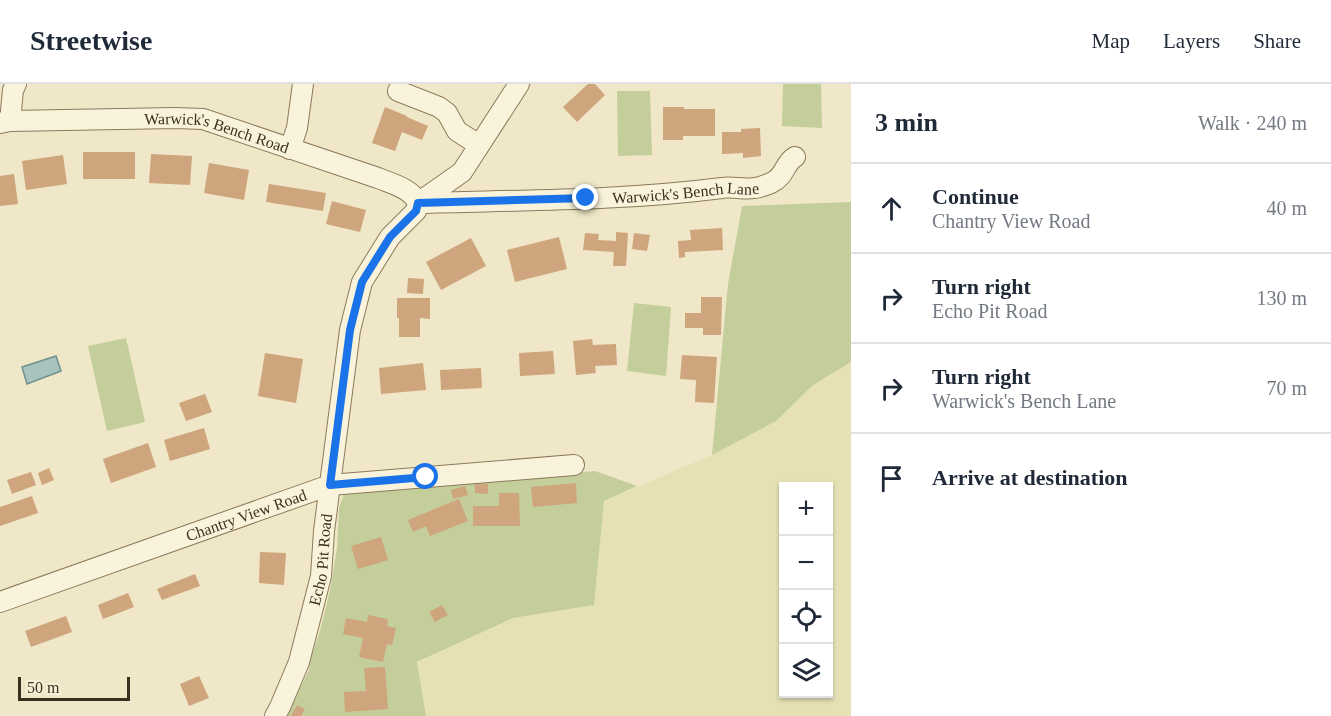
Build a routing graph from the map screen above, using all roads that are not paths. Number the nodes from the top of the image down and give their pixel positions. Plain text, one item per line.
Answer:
1 (16, 84) edge
2 (303, 84) edge
3 (519, 84) edge
4 (398, 91) dead end
5 (5, 122) edge
6 (479, 145) junction
7 (290, 149) junction
8 (795, 157) dead end
9 (418, 203) junction
10 (574, 465) dead end
11 (330, 485) junction
12 (0, 602) edge
13 (275, 716) edge

1 - 5 street
2 - 7 street
3 - 6 street, Echo Pit Road
4 - 6 street
5 - 7 street, Warwick's Bench Road
6 - 9 street, Echo Pit Road
7 - 9 street, Warwick's Bench Road
8 - 9 street, Warwick's Bench Lane
9 - 11 street, Echo Pit Road
10 - 11 street, Chantry View Road
11 - 12 street, Chantry View Road
11 - 13 street, Echo Pit Road

